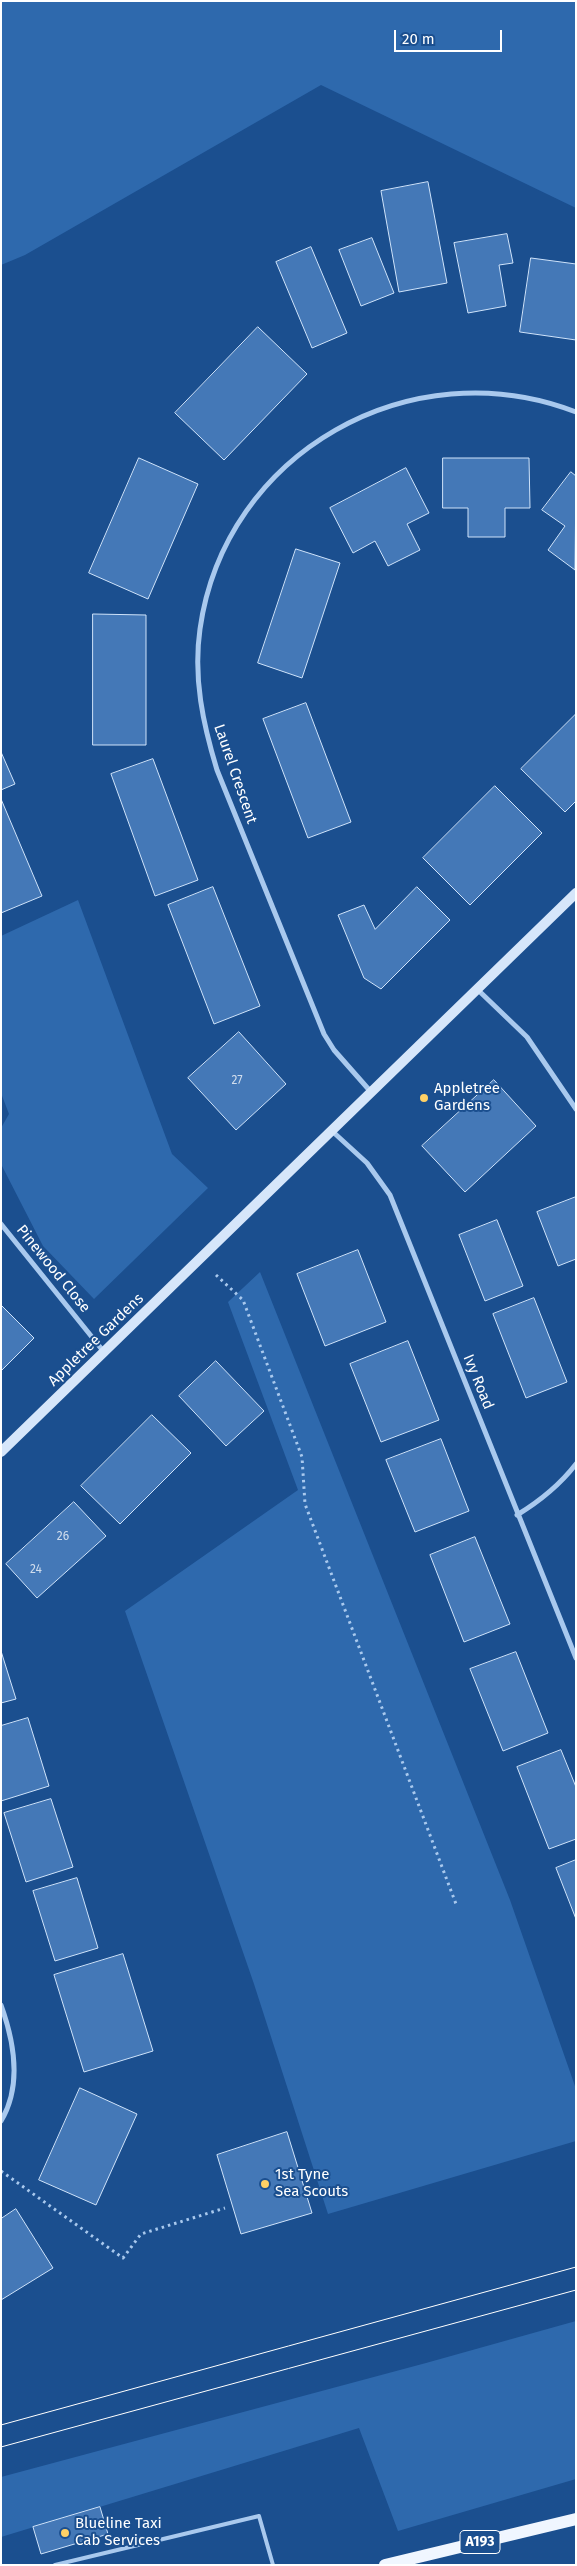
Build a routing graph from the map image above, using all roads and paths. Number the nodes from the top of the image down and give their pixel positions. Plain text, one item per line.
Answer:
1 (576, 412) edge
2 (576, 893) edge
3 (478, 990) junction
4 (371, 1092) junction
5 (576, 1109) edge
6 (332, 1130) junction
7 (1, 1224) edge
8 (200, 1260) junction
9 (105, 1353) junction
10 (1, 1452) edge
11 (576, 1464) edge
12 (517, 1515) junction
13 (576, 1658) edge
14 (456, 1904) dead end
15 (1, 2004) edge
16 (1, 2121) edge
17 (1, 2171) edge
18 (225, 2208) dead end
19 (576, 2519) edge
20 (55, 2565) edge
21 (273, 2565) edge
22 (385, 2565) edge

1 - 4 street, Laurel Crescent
2 - 3 street, Appletree Gardens
3 - 4 street, Appletree Gardens
3 - 5 street
4 - 6 street, Appletree Gardens
6 - 8 street, Appletree Gardens
6 - 12 street, Ivy Road
7 - 9 street, Pinewood Close
8 - 9 street, Appletree Gardens
8 - 14 path
9 - 10 street, Appletree Gardens
11 - 12 street
12 - 13 street, Ivy Road
15 - 16 street
17 - 18 path
19 - 22 main road, A193
20 - 21 lane

